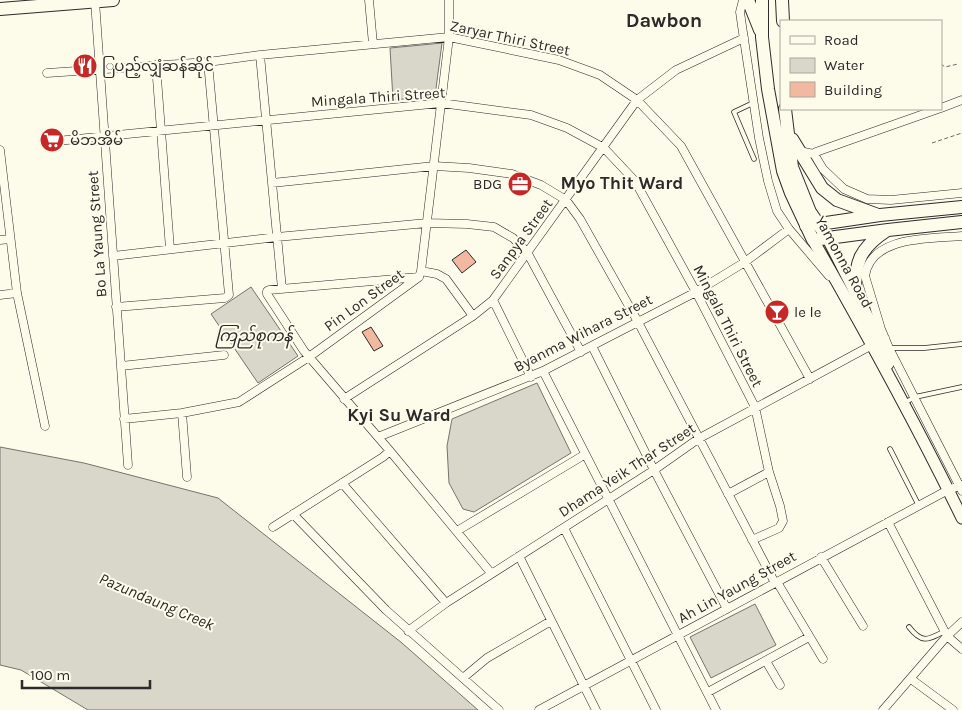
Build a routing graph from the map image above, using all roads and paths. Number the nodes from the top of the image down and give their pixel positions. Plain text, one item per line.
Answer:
1 (113, 0) edge
2 (369, 0) edge
3 (449, 0) edge
4 (743, 0) edge
5 (748, 0) edge
6 (762, 0) edge
7 (782, 0) edge
8 (95, 1) junction
9 (35, 3) edge
10 (0, 9) edge
11 (783, 20) edge
12 (449, 37) junction
13 (762, 37) junction
14 (744, 38) junction
15 (373, 44) junction
16 (260, 55) junction
17 (208, 62) junction
18 (958, 64) dead end
19 (156, 65) junction
20 (942, 66) edge
21 (100, 69) junction
22 (47, 73) dead end
23 (637, 100) junction
24 (962, 100) edge
25 (441, 103) junction
26 (754, 103) junction
27 (942, 107) edge
28 (785, 110) edge
29 (933, 110) edge
30 (266, 120) junction
31 (214, 125) junction
32 (787, 130) junction
33 (161, 131) junction
34 (962, 133) edge
35 (104, 137) junction
36 (57, 141) dead end
37 (932, 143) dead end
38 (604, 148) junction
39 (0, 150) edge
40 (798, 150) junction
41 (814, 154) junction
42 (754, 159) dead end
43 (434, 166) junction
44 (272, 182) junction
45 (2, 186) edge
46 (962, 193) edge
47 (566, 200) junction
48 (962, 207) edge
49 (880, 215) junction
50 (962, 222) edge
51 (427, 223) junction
52 (819, 225) junction
53 (806, 226) junction
54 (789, 229) junction
55 (888, 230) junction
56 (962, 236) edge
57 (277, 237) junction
58 (827, 237) junction
59 (10, 239) junction
60 (0, 240) edge
61 (813, 240) junction
62 (224, 242) junction
63 (170, 249) junction
64 (527, 252) junction
65 (113, 256) junction
66 (745, 262) junction
67 (420, 274) junction
68 (282, 289) junction
69 (842, 290) junction
70 (696, 292) junction
71 (855, 292) junction
72 (17, 294) junction
73 (0, 295) edge
74 (493, 300) junction
75 (116, 308) junction
76 (474, 316) junction
77 (638, 322) junction
78 (881, 343) junction
79 (962, 344) edge
80 (592, 346) junction
81 (581, 352) junction
82 (224, 355) dead end
83 (309, 357) junction
84 (121, 366) junction
85 (543, 371) junction
86 (531, 376) junction
87 (810, 379) junction
88 (962, 387) edge
89 (915, 397) junction
90 (344, 399) junction
91 (904, 403) junction
92 (755, 407) junction
93 (182, 412) junction
94 (124, 420) junction
95 (45, 426) dead end
96 (378, 437) junction
97 (698, 439) junction
98 (890, 448) dead end
99 (390, 451) junction
100 (584, 455) junction
101 (128, 465) dead end
102 (654, 470) junction
103 (769, 472) junction
104 (187, 477) dead end
105 (342, 483) junction
106 (958, 488) edge
107 (728, 494) junction
108 (607, 500) junction
109 (918, 506) junction
110 (293, 514) junction
111 (962, 518) edge
112 (888, 522) junction
113 (273, 527) dead end
114 (564, 528) junction
115 (456, 531) junction
116 (752, 540) junction
117 (519, 556) junction
118 (821, 557) junction
119 (491, 573) junction
120 (776, 583) junction
121 (446, 602) junction
122 (727, 609) junction
123 (551, 621) junction
124 (962, 622) edge
125 (863, 626) dead end
126 (910, 628) dead end
127 (408, 631) junction
128 (946, 633) junction
129 (677, 636) junction
130 (809, 637) junction
131 (962, 649) edge
132 (823, 660) dead end
133 (631, 661) junction
134 (766, 661) junction
135 (463, 678) junction
136 (911, 679) junction
137 (780, 685) dead end
138 (583, 686) junction
139 (708, 692) junction
140 (499, 710) edge
141 (539, 710) edge
142 (596, 710) edge
143 (656, 710) edge
144 (716, 710) edge
145 (883, 710) edge
146 (953, 710) edge

1 - 8 main road
2 - 15 street
3 - 12 street, Pin Lon Street
4 - 14 street
5 - 13 main road
6 - 13 main road, Yamonna Road
7 - 11 main road
8 - 9 main road
8 - 21 street, Bo La Yaung Street
9 - 10 main road
12 - 15 street, Zaryar Thiri Street
12 - 23 street, Zaryar Thiri Street
12 - 25 street, Pin Lon Street
13 - 53 main road, Yamonna Road
14 - 23 street, Sanpya Street
14 - 26 street
15 - 16 street, Zaryar Thiri Street
16 - 17 street, Zaryar Thiri Street
16 - 30 street
17 - 19 street, Zaryar Thiri Street
17 - 31 street
18 - 20 path
19 - 21 street, Zaryar Thiri Street
19 - 33 street
21 - 22 street, Zaryar Thiri Street
21 - 35 street, Bo La Yaung Street
23 - 38 street, Sanpya Street
23 - 66 street, Zaryar Thiri Street
24 - 27 street
25 - 30 street, Mingala Thiri Street
25 - 38 street, Mingala Thiri Street
25 - 43 street, Pin Lon Street
26 - 42 lane
26 - 54 street
28 - 32 main road, Yamonna Road
29 - 41 street
30 - 31 street, Mingala Thiri Street
30 - 44 street
31 - 33 street, Mingala Thiri Street
31 - 62 street
32 - 40 main road
32 - 52 main road, Yamonna Road
33 - 35 street, Mingala Thiri Street
33 - 63 street
34 - 37 path
35 - 36 street, Mingala Thiri Street
35 - 65 street, Bo La Yaung Street
38 - 47 street, Sanpya Street
38 - 70 street, Mingala Thiri Street
39 - 45 street
40 - 41 street
40 - 49 main road
41 - 46 street
43 - 44 street
43 - 47 street
43 - 51 street, Pin Lon Street
44 - 57 street
45 - 59 street
47 - 64 street, Sanpya Street
47 - 77 street
48 - 49 main road
49 - 52 main road
50 - 55 main road
51 - 57 street
51 - 64 street
51 - 67 street, Pin Lon Street
52 - 53 main road
52 - 58 main road, Yamonna Road
53 - 61 main road, Yamonna Road
54 - 66 street, Byanma Wihara Street
54 - 69 street
55 - 58 main road
55 - 71 main road
56 - 78 street
57 - 62 street
57 - 68 street
58 - 61 main road
58 - 71 main road
59 - 60 street
59 - 72 street
61 - 69 main road, Yamonna Road
62 - 63 street
62 - 75 street
63 - 65 street
64 - 74 street, Sanpya Street
64 - 81 street
65 - 75 street, Bo La Yaung Street
66 - 70 street, Byanma Wihara Street
66 - 87 street, Zaryar Thiri Street
67 - 68 street
67 - 76 street
67 - 83 street, Pin Lon Street
68 - 83 street
69 - 78 main road, Yamonna Road
70 - 77 street, Byanma Wihara Street
70 - 92 street, Mingala Thiri Street
71 - 78 main road
72 - 73 street
72 - 95 street
74 - 76 street, Sanpya Street
74 - 86 street
75 - 84 street, Bo La Yaung Street
76 - 90 street, Sanpya Street
77 - 80 street, Byanma Wihara Street
77 - 97 street
78 - 79 lane
78 - 87 street, Dhama Yeik Thar Street
78 - 89 street
78 - 91 main road
80 - 81 street, Byanma Wihara Street
80 - 102 street
81 - 85 street, Byanma Wihara Street
82 - 84 street
83 - 90 street
83 - 93 street, Pin Lon Street
84 - 94 street, Bo La Yaung Street
85 - 86 street, Byanma Wihara Street
85 - 100 street
86 - 96 street, Byanma Wihara Street
87 - 92 street, Dhama Yeik Thar Street
88 - 89 lane
89 - 91 lane
89 - 106 street
90 - 96 street
91 - 106 main road
92 - 97 street, Dhama Yeik Thar Street
92 - 103 street, Mingala Thiri Street
93 - 94 street, Pin Lon Street
93 - 104 street
94 - 101 street, Bo La Yaung Street
96 - 99 street
97 - 102 street, Dhama Yeik Thar Street
97 - 107 street
98 - 109 lane
99 - 105 street
99 - 115 street
100 - 108 street
100 - 115 street
102 - 108 street, Dhama Yeik Thar Street
102 - 122 street
103 - 107 street
103 - 116 street, Mingala Thiri Street
105 - 110 street
105 - 121 street
106 - 109 street, Ah Lin Yaung Street
106 - 111 main road
107 - 116 street
108 - 114 street, Dhama Yeik Thar Street
108 - 129 street
109 - 112 street, Ah Lin Yaung Street
110 - 113 street
110 - 127 street
112 - 118 street, Ah Lin Yaung Street
112 - 128 street
114 - 117 street, Dhama Yeik Thar Street
114 - 133 street
115 - 119 street
116 - 120 street
117 - 119 street, Dhama Yeik Thar Street
117 - 123 street
118 - 120 street, Ah Lin Yaung Street
118 - 125 street
119 - 121 street, Dhama Yeik Thar Street
120 - 122 street, Ah Lin Yaung Street
120 - 130 street
121 - 127 street, Dhama Yeik Thar Street
122 - 129 street, Ah Lin Yaung Street
123 - 135 street
123 - 138 street
124 - 128 street
126 - 128 lane
127 - 135 street
128 - 131 street
128 - 136 street
129 - 133 street, Ah Lin Yaung Street
129 - 139 street
130 - 132 street
130 - 134 street
133 - 138 street, Ah Lin Yaung Street
133 - 143 street
134 - 137 street
134 - 139 street
135 - 140 street
136 - 145 street
136 - 146 street
138 - 141 street, Ah Lin Yaung Street
138 - 142 street
139 - 144 street

